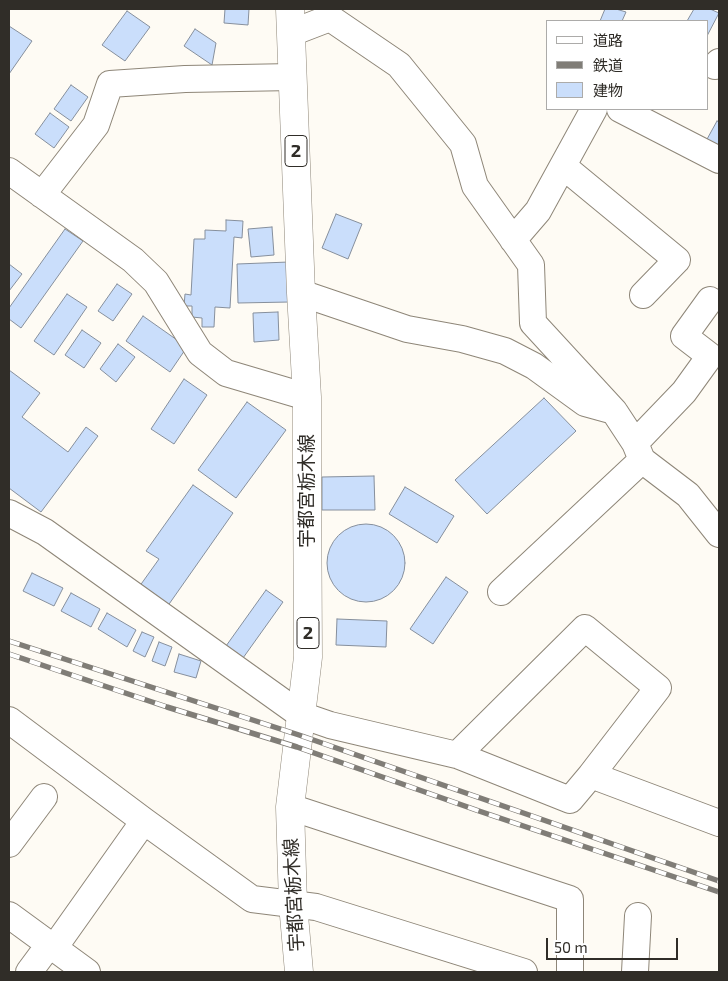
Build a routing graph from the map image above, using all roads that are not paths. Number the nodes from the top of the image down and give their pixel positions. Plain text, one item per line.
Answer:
1 (291, 21) edge
2 (293, 77) junction
3 (593, 110) edge
4 (622, 110) edge
5 (719, 160) edge
6 (563, 166) junction
7 (9, 171) edge
8 (42, 195) junction
9 (513, 240) junction
10 (301, 293) junction
11 (644, 296) dead end
12 (710, 300) dead end
13 (307, 397) junction
14 (614, 411) junction
15 (639, 451) junction
16 (9, 513) edge
17 (719, 534) edge
18 (501, 592) dead end
19 (301, 715) junction
20 (9, 720) edge
21 (457, 755) junction
22 (591, 775) junction
23 (44, 797) dead end
24 (290, 807) junction
25 (144, 821) junction
26 (719, 823) edge
27 (9, 844) edge
28 (293, 904) junction
29 (9, 915) edge
30 (638, 916) dead end
31 (52, 947) junction
32 (29, 972) edge
33 (87, 972) edge
34 (299, 972) edge
35 (524, 972) edge
36 (570, 972) edge
37 (634, 972) edge

1 - 2 main road, 宇都宮栃木線 / 2
1 - 9 street
2 - 8 street
2 - 10 main road, 宇都宮栃木線 / 2
3 - 6 street
4 - 5 street
6 - 9 street
6 - 11 street
7 - 8 street
8 - 13 street
9 - 14 street
10 - 13 main road, 宇都宮栃木線 / 2
10 - 14 street
12 - 15 street
13 - 19 main road, 宇都宮栃木線 / 2
14 - 15 street
15 - 17 street
15 - 18 street
16 - 19 street
19 - 21 street
19 - 24 main road, 宇都宮栃木線 / 2
20 - 25 street
21 - 22 street
21 - 22 street
22 - 26 street
23 - 27 street
24 - 28 main road, 宇都宮栃木線 / 2
24 - 36 street
25 - 28 street
25 - 31 street
28 - 34 main road, 宇都宮栃木線 / 2
28 - 35 street
29 - 31 street
30 - 37 street
31 - 32 street
31 - 33 street

